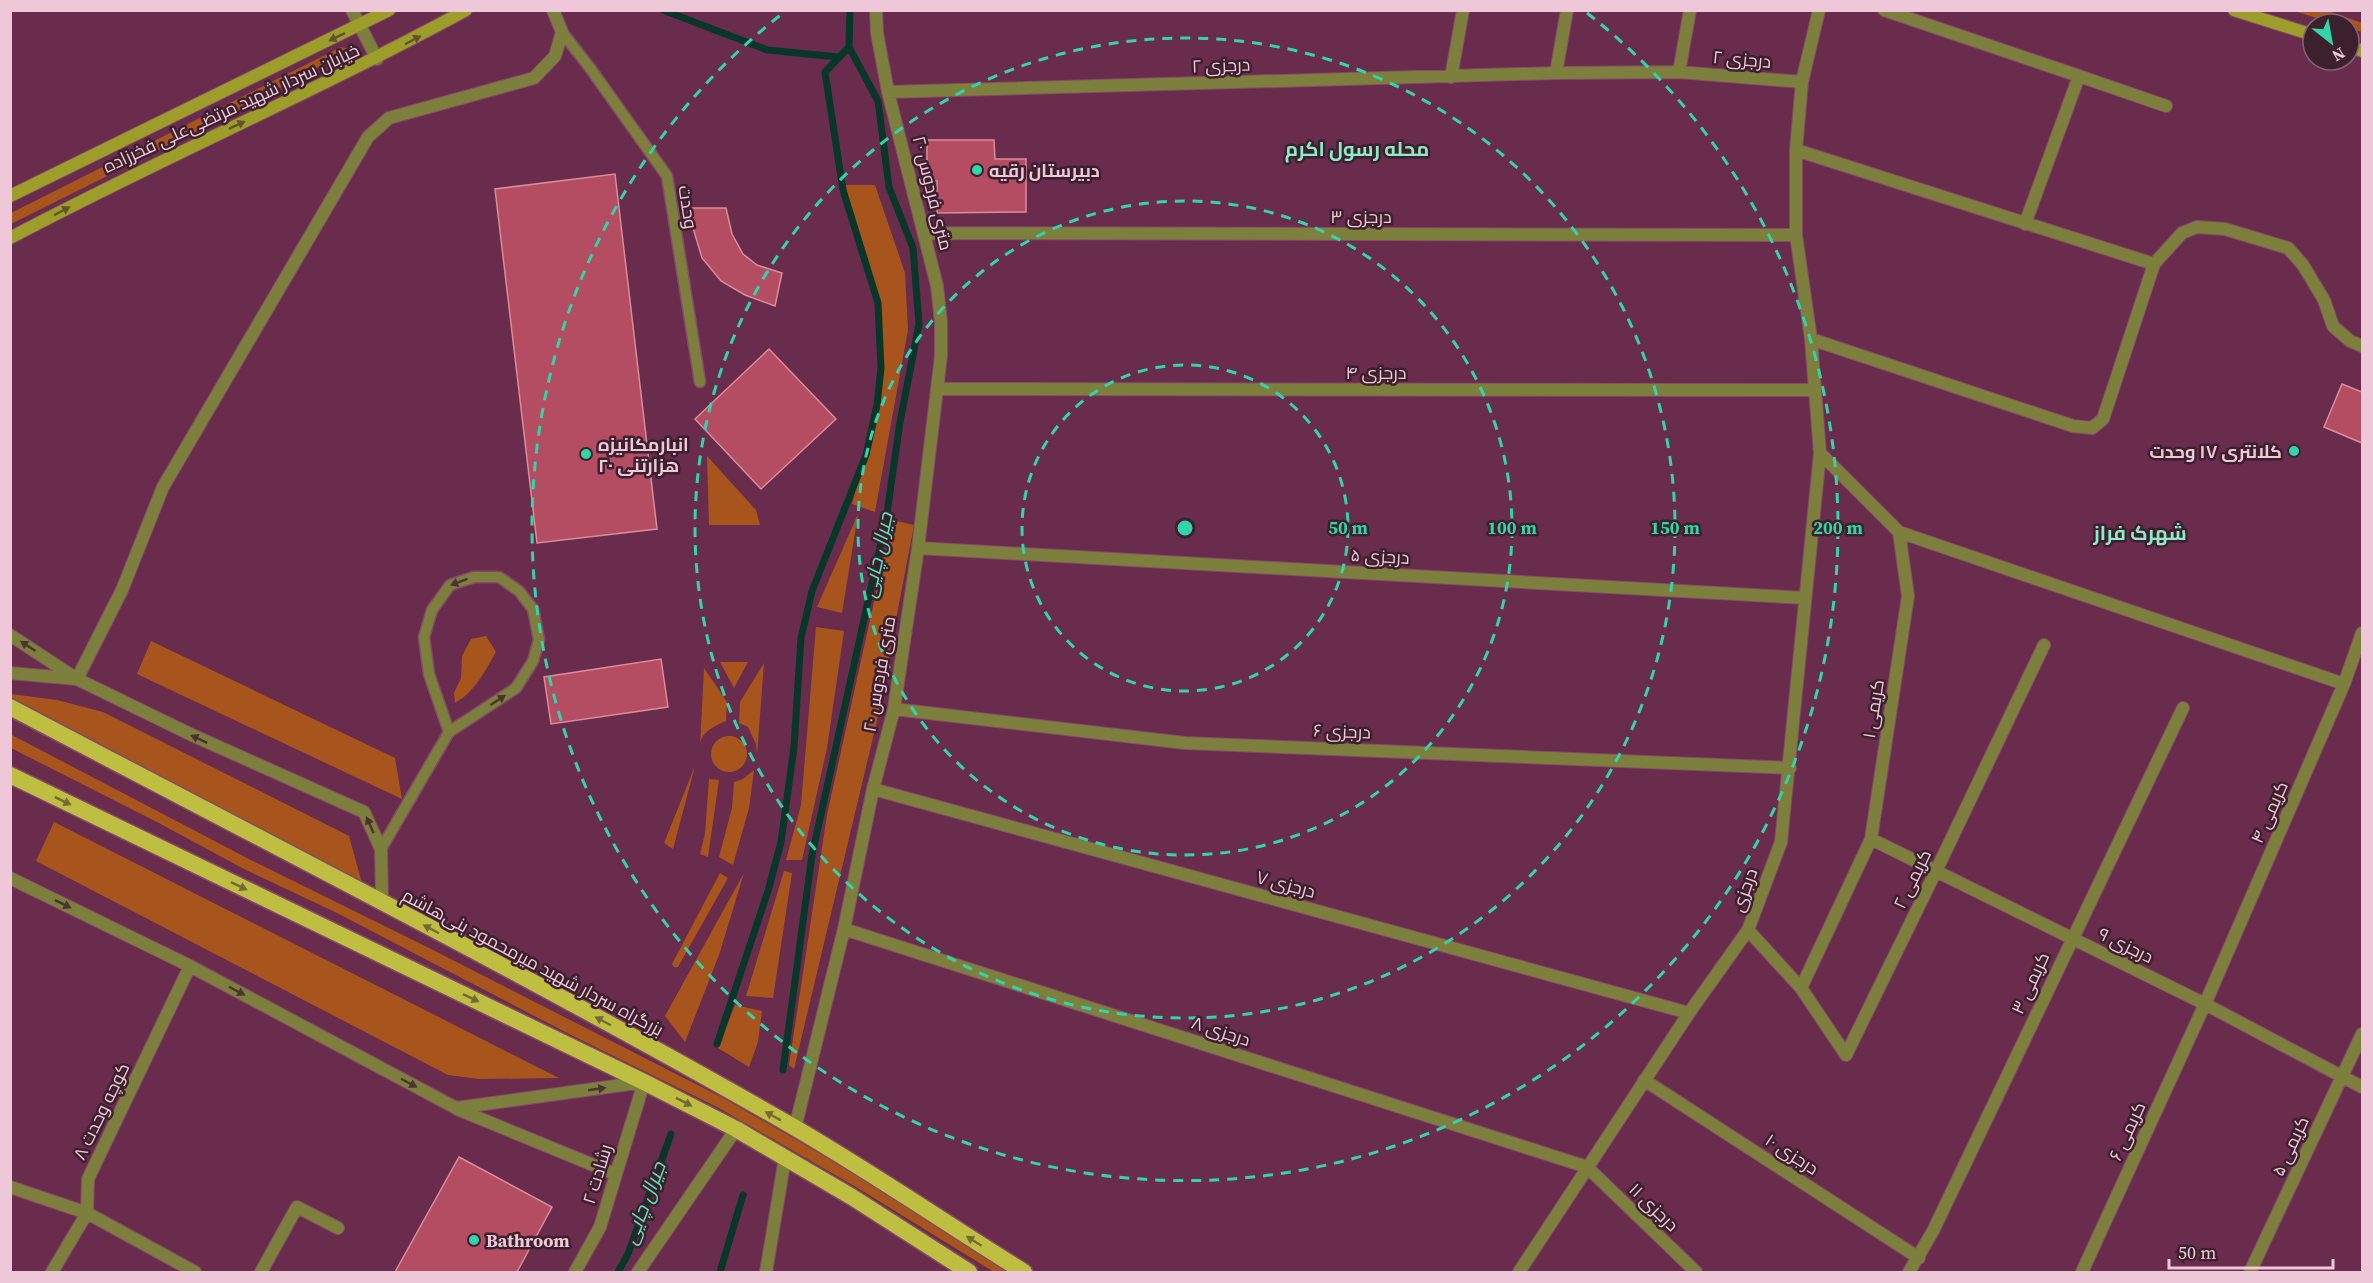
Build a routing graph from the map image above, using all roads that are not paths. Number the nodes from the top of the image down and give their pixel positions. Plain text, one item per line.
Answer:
1 (352, 10) edge
2 (389, 10) edge
3 (466, 10) edge
4 (554, 10) edge
5 (876, 10) edge
6 (1463, 10) edge
7 (1568, 10) edge
8 (1690, 10) edge
9 (1819, 10) edge
10 (1884, 10) edge
11 (2234, 10) edge
12 (360, 26) junction
13 (2301, 31) edge
14 (562, 32) junction
15 (377, 59) junction
16 (1679, 72) junction
17 (1556, 73) junction
18 (2079, 76) junction
19 (1451, 77) junction
20 (1802, 82) junction
21 (888, 92) junction
22 (2166, 106) dead end
23 (1796, 150) junction
24 (10, 196) edge
25 (2025, 224) junction
26 (925, 233) junction
27 (1796, 235) junction
28 (10, 238) edge
29 (2154, 264) junction
30 (1811, 339) junction
31 (2362, 346) edge
32 (700, 382) dead end
33 (937, 389) junction
34 (1814, 390) junction
35 (1820, 453) junction
36 (1899, 532) junction
37 (918, 548) junction
38 (1805, 598) junction
39 (2362, 633) edge
40 (10, 635) edge
41 (2044, 645) dead end
42 (10, 673) edge
43 (77, 679) junction
44 (2344, 684) junction
45 (10, 707) edge
46 (2183, 708) dead end
47 (894, 709) junction
48 (449, 732) junction
49 (1790, 768) junction
50 (10, 775) edge
51 (873, 789) junction
52 (1871, 839) junction
53 (381, 849) junction
54 (1936, 872) junction
55 (10, 878) edge
56 (382, 903) junction
57 (844, 929) junction
58 (1748, 930) junction
59 (2072, 938) junction
60 (190, 966) junction
61 (1801, 988) junction
62 (2205, 1004) junction
63 (1689, 1013) junction
64 (2362, 1034) edge
65 (2342, 1077) junction
66 (1644, 1080) junction
67 (644, 1082) junction
68 (2362, 1087) edge
69 (456, 1108) junction
70 (795, 1128) junction
71 (736, 1129) junction
72 (785, 1158) junction
73 (1587, 1167) junction
74 (615, 1174) junction
75 (10, 1186) edge
76 (87, 1213) junction
77 (338, 1228) dead end
78 (1919, 1258) junction
79 (52, 1272) edge
80 (195, 1272) edge
81 (261, 1272) edge
82 (575, 1272) edge
83 (638, 1272) edge
84 (766, 1272) edge
85 (969, 1272) edge
86 (1024, 1272) edge
87 (1519, 1272) edge
88 (1696, 1272) edge
89 (1909, 1272) edge
90 (2082, 1272) edge
91 (2250, 1272) edge

1 - 12 street
2 - 12 main road, خیابان سردار شهید مرتضی‌علی فخرزاده
15 -> 3 main road, خیابان سردار شهید مرتضی‌علی فخرزاده
4 - 14 street
5 - 21 street, ۲۰ متری فردوس
6 - 19 street
7 - 17 street
8 - 16 street
9 - 20 street, درجزی
10 - 18 street
11 - 13 main road
12 - 15 street
12 -> 24 main road, خیابان سردار شهید مرتضی‌علی فخرزاده
14 - 32 lane, وحدت
14 - 43 street
28 -> 15 main road, خیابان سردار شهید مرتضی‌علی فخرزاده
16 - 17 street, درجزی ۲
16 - 20 street, درجزی ۲
17 - 19 street, درجزی ۲
18 - 22 street
18 - 25 street
19 - 21 street, درجزی ۲
20 - 23 street, درجزی
21 - 26 street, ۲۰ متری فردوس
23 - 25 street
23 - 27 street, درجزی
25 - 29 street
26 - 27 street, درجزی ۳
26 - 33 street, ۲۰ متری فردوس
27 - 30 street, درجزی
29 - 30 street
29 - 31 street
30 - 34 street, درجزی
33 - 34 street, درجزی ۴
33 - 37 street, ۲۰ متری فردوس
34 - 35 street, درجزی
35 - 36 street
35 - 38 street, درجزی
36 - 44 street
36 - 52 street, کریمی ۱
37 - 38 street, درجزی ۵
37 - 47 street, ۲۰ متری فردوس
38 - 49 street, درجزی
39 - 44 street, کریمی ۴
43 -> 40 street
41 - 54 street, کریمی ۲
42 - 43 street
53 -> 43 street
44 - 62 street, کریمی ۴
45 - 56 highway, بزرگراه سردار شهید میرمحمود بنی‌هاشم
46 - 59 street, کریمی ۳
47 - 49 street, درجزی ۶
47 - 51 street, ۲۰ متری فردوس
48 -> 48 lane
48 - 53 lane
49 - 58 street, درجزی
50 -> 67 highway
51 - 57 street, ۲۰ متری فردوس
51 - 63 street, درجزی ۷
52 - 54 street, درجزی ۹
52 - 61 street, کریمی ۱
53 - 56 street
54 - 59 street, درجزی ۹
54 - 61 street, کریمی ۲
55 -> 60 street
70 -> 56 highway, بزرگراه سردار شهید میرمحمود بنی‌هاشم
57 - 70 street, ۲۰ متری فردوس
57 - 73 street, درجزی ۸
58 - 61 street
58 - 63 street, درجزی
59 - 62 street, درجزی ۹
59 - 78 street, کریمی ۳
60 -> 69 street
60 - 76 street, کوچه وحدت ۸
62 - 65 street, درجزی ۹
62 - 90 street, کریمی ۶
63 - 66 street, درجزی
64 - 65 street, کریمی ۵
65 - 68 street, درجزی ۹
65 - 91 street, کریمی ۵
66 - 73 street, درجزی
66 - 78 street, درجزی ۱۰
69 -> 67 street
67 -> 71 highway
67 - 74 street, رشادت ۲
69 - 74 street
86 -> 70 highway, بزرگراه سردار شهید میرمحمود بنی‌هاشم
71 - 72 highway
71 - 83 street
72 - 84 street
72 - 85 highway
73 - 87 street, درجزی
73 - 88 street, درجزی ۱۱
74 - 82 street, رشادت ۲
75 - 76 street
76 - 79 street, کوچه وحدت ۸
76 - 80 street
77 - 81 street
78 - 89 street, کریمی ۳

